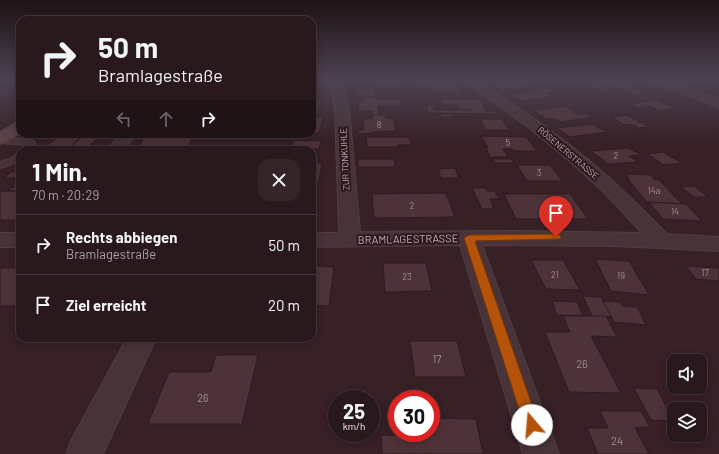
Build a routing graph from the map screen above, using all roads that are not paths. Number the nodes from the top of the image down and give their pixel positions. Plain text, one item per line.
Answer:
1 (340, 100) edge
2 (498, 100) edge
3 (16, 129) edge
4 (126, 138) edge
5 (0, 140) edge
6 (32, 146) edge
7 (118, 146) edge
8 (16, 158) edge
9 (0, 165) edge
10 (469, 238) junction
11 (0, 240) edge
12 (16, 240) edge
13 (316, 240) edge
14 (350, 240) junction
15 (661, 240) junction
16 (719, 244) edge
17 (140, 342) edge
18 (84, 454) edge
19 (541, 454) edge

1 - 14 street, ZUR TONKUHLE
2 - 15 street, RÖSENERSTRASSE
3 - 5 street
4 - 7 street
5 - 6 lane
8 - 9 lane
10 - 14 street, BRAMLAGESTRASSE
10 - 15 street, BRAMLAGESTRASSE
10 - 19 street
11 - 12 street
13 - 14 street, BRAMLAGESTRASSE
15 - 16 street, BRAMLAGESTRASSE
17 - 18 street

